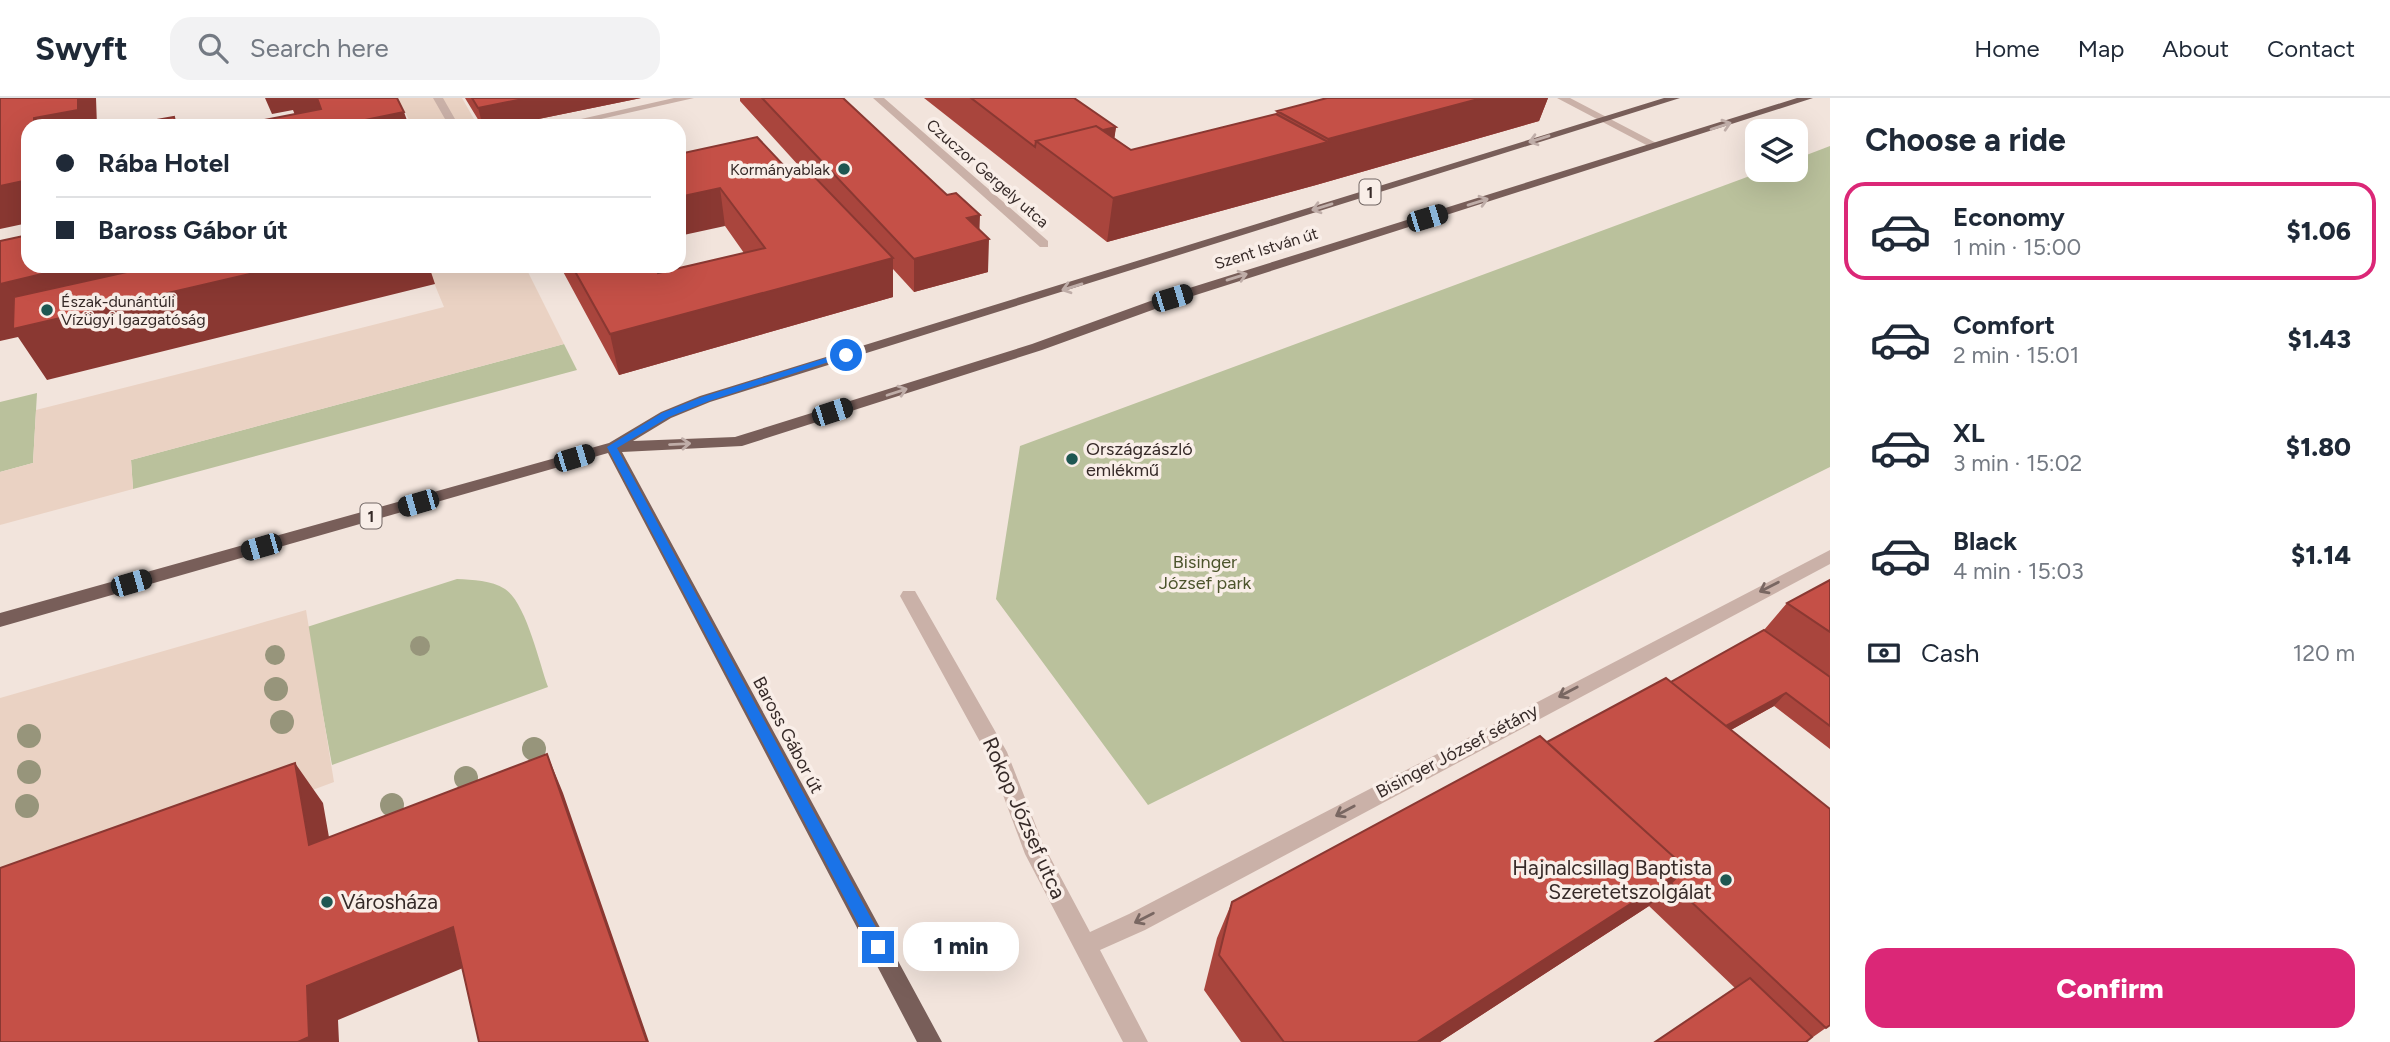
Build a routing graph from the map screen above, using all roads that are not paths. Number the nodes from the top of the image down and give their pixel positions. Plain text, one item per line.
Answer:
1 (438, 98) edge
2 (689, 98) edge
3 (878, 98) edge
4 (1562, 98) edge
5 (1675, 98) edge
6 (1808, 98) edge
7 (450, 119) edge
8 (588, 119) edge
9 (1604, 119) junction
10 (1656, 146) junction
11 (1044, 244) dead end
12 (612, 447) junction
13 (1830, 556) edge
14 (909, 596) dead end
15 (0, 620) edge
16 (1083, 946) junction
17 (930, 1042) edge
18 (1136, 1042) edge

1 - 7 street
2 - 8 street
3 - 11 street, Czuczor Gergely utca
4 - 9 street
5 - 9 main road, Szent István út / 1
10 -> 6 main road, Szent István út / 1
9 - 10 street
9 -> 12 main road, Szent István út / 1
12 -> 10 main road, Szent István út / 1
12 - 15 main road, Szent István út / 1
12 - 17 main road, Baross Gábor út
13 -> 16 street, Bisinger József sétány
14 - 16 street, Rokop József utca
16 - 18 street, Rokop József utca

